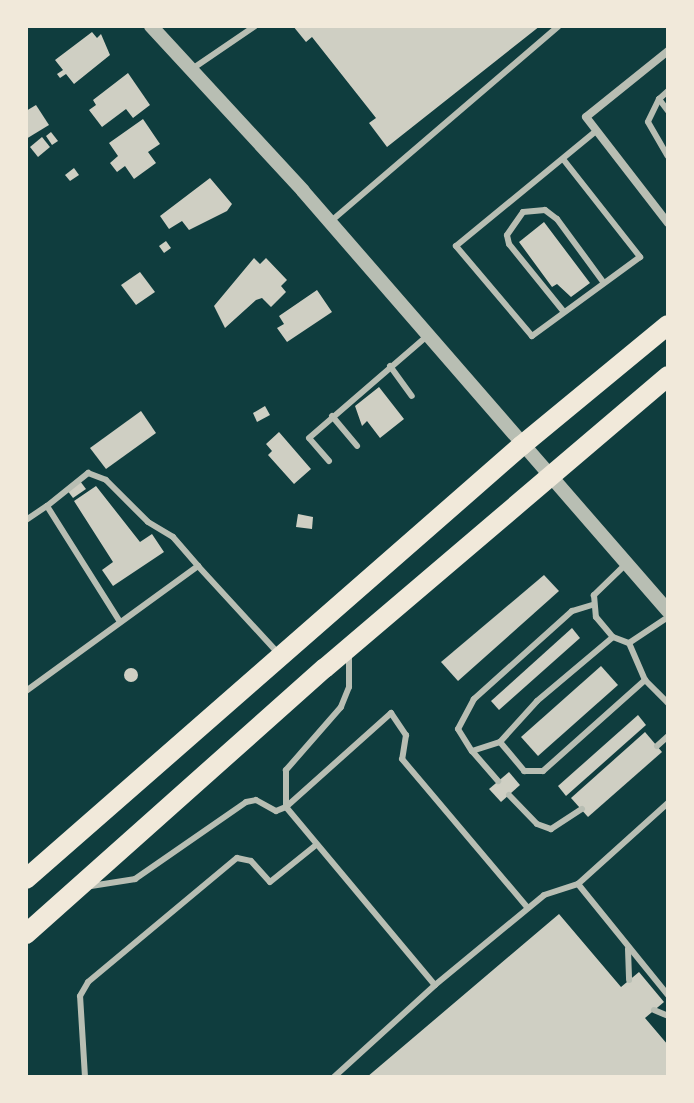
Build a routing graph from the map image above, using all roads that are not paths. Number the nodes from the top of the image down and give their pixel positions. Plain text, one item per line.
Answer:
1 (151, 26) edge
2 (255, 26) edge
3 (559, 26) edge
4 (668, 51) edge
5 (191, 70) junction
6 (668, 91) edge
7 (659, 99) junction
8 (668, 111) edge
9 (596, 131) junction
10 (668, 156) edge
11 (563, 159) junction
12 (330, 222) junction
13 (668, 223) edge
14 (604, 283) junction
15 (564, 312) junction
16 (668, 325) edge
17 (427, 336) junction
18 (390, 366) junction
19 (668, 376) edge
20 (412, 396) dead end
21 (332, 416) junction
22 (357, 446) dead end
23 (521, 446) junction
24 (329, 461) dead end
25 (547, 475) junction
26 (47, 506) junction
27 (26, 520) edge
28 (626, 564) junction
29 (198, 566) junction
30 (592, 605) junction
31 (668, 614) edge
32 (120, 622) junction
33 (613, 637) junction
34 (629, 643) junction
35 (349, 647) junction
36 (281, 656) junction
37 (645, 680) junction
38 (26, 691) edge
39 (668, 703) edge
40 (668, 736) edge
41 (500, 742) junction
42 (657, 746) dead end
43 (472, 751) junction
44 (498, 781) dead end
45 (509, 795) dead end
46 (668, 803) edge
47 (286, 807) junction
48 (582, 809) dead end
49 (316, 845) junction
50 (26, 879) edge
51 (578, 884) junction
52 (78, 888) junction
53 (528, 908) junction
54 (26, 934) edge
55 (628, 949) junction
56 (629, 980) dead end
57 (435, 985) junction
58 (668, 995) edge
59 (654, 1010) dead end
60 (668, 1016) edge
61 (85, 1077) edge
62 (334, 1077) edge

1 - 5 street
2 - 5 lane
3 - 12 lane
4 - 9 street
5 - 12 street
6 - 7 lane
7 - 8 lane
7 - 10 lane
9 - 11 lane
9 - 13 street
11 - 14 lane
11 - 15 lane
12 - 17 street
14 - 15 lane
14 - 15 lane
16 - 23 highway
17 - 18 lane
17 - 23 street
18 - 20 lane
18 - 21 lane
19 - 25 highway
21 - 22 lane
21 - 24 lane
23 - 25 street
23 - 36 highway
25 - 28 street
25 - 35 highway
26 - 27 lane
26 - 29 lane
26 - 32 lane
28 - 30 lane
28 - 31 street
29 - 32 lane
29 - 36 lane
30 - 33 lane
30 - 43 lane
31 - 34 lane
32 - 38 lane
33 - 34 lane
33 - 41 lane
34 - 37 lane
35 - 47 lane
35 - 52 highway
36 - 50 highway
37 - 39 lane
37 - 41 lane
40 - 42 lane
41 - 43 lane
43 - 44 lane
45 - 48 lane
46 - 51 lane
47 - 49 lane
47 - 52 lane
47 - 53 lane
49 - 57 lane
49 - 61 lane
51 - 53 lane
51 - 55 lane
52 - 54 highway
53 - 57 lane
55 - 56 lane
55 - 58 lane
57 - 62 lane
59 - 60 lane

